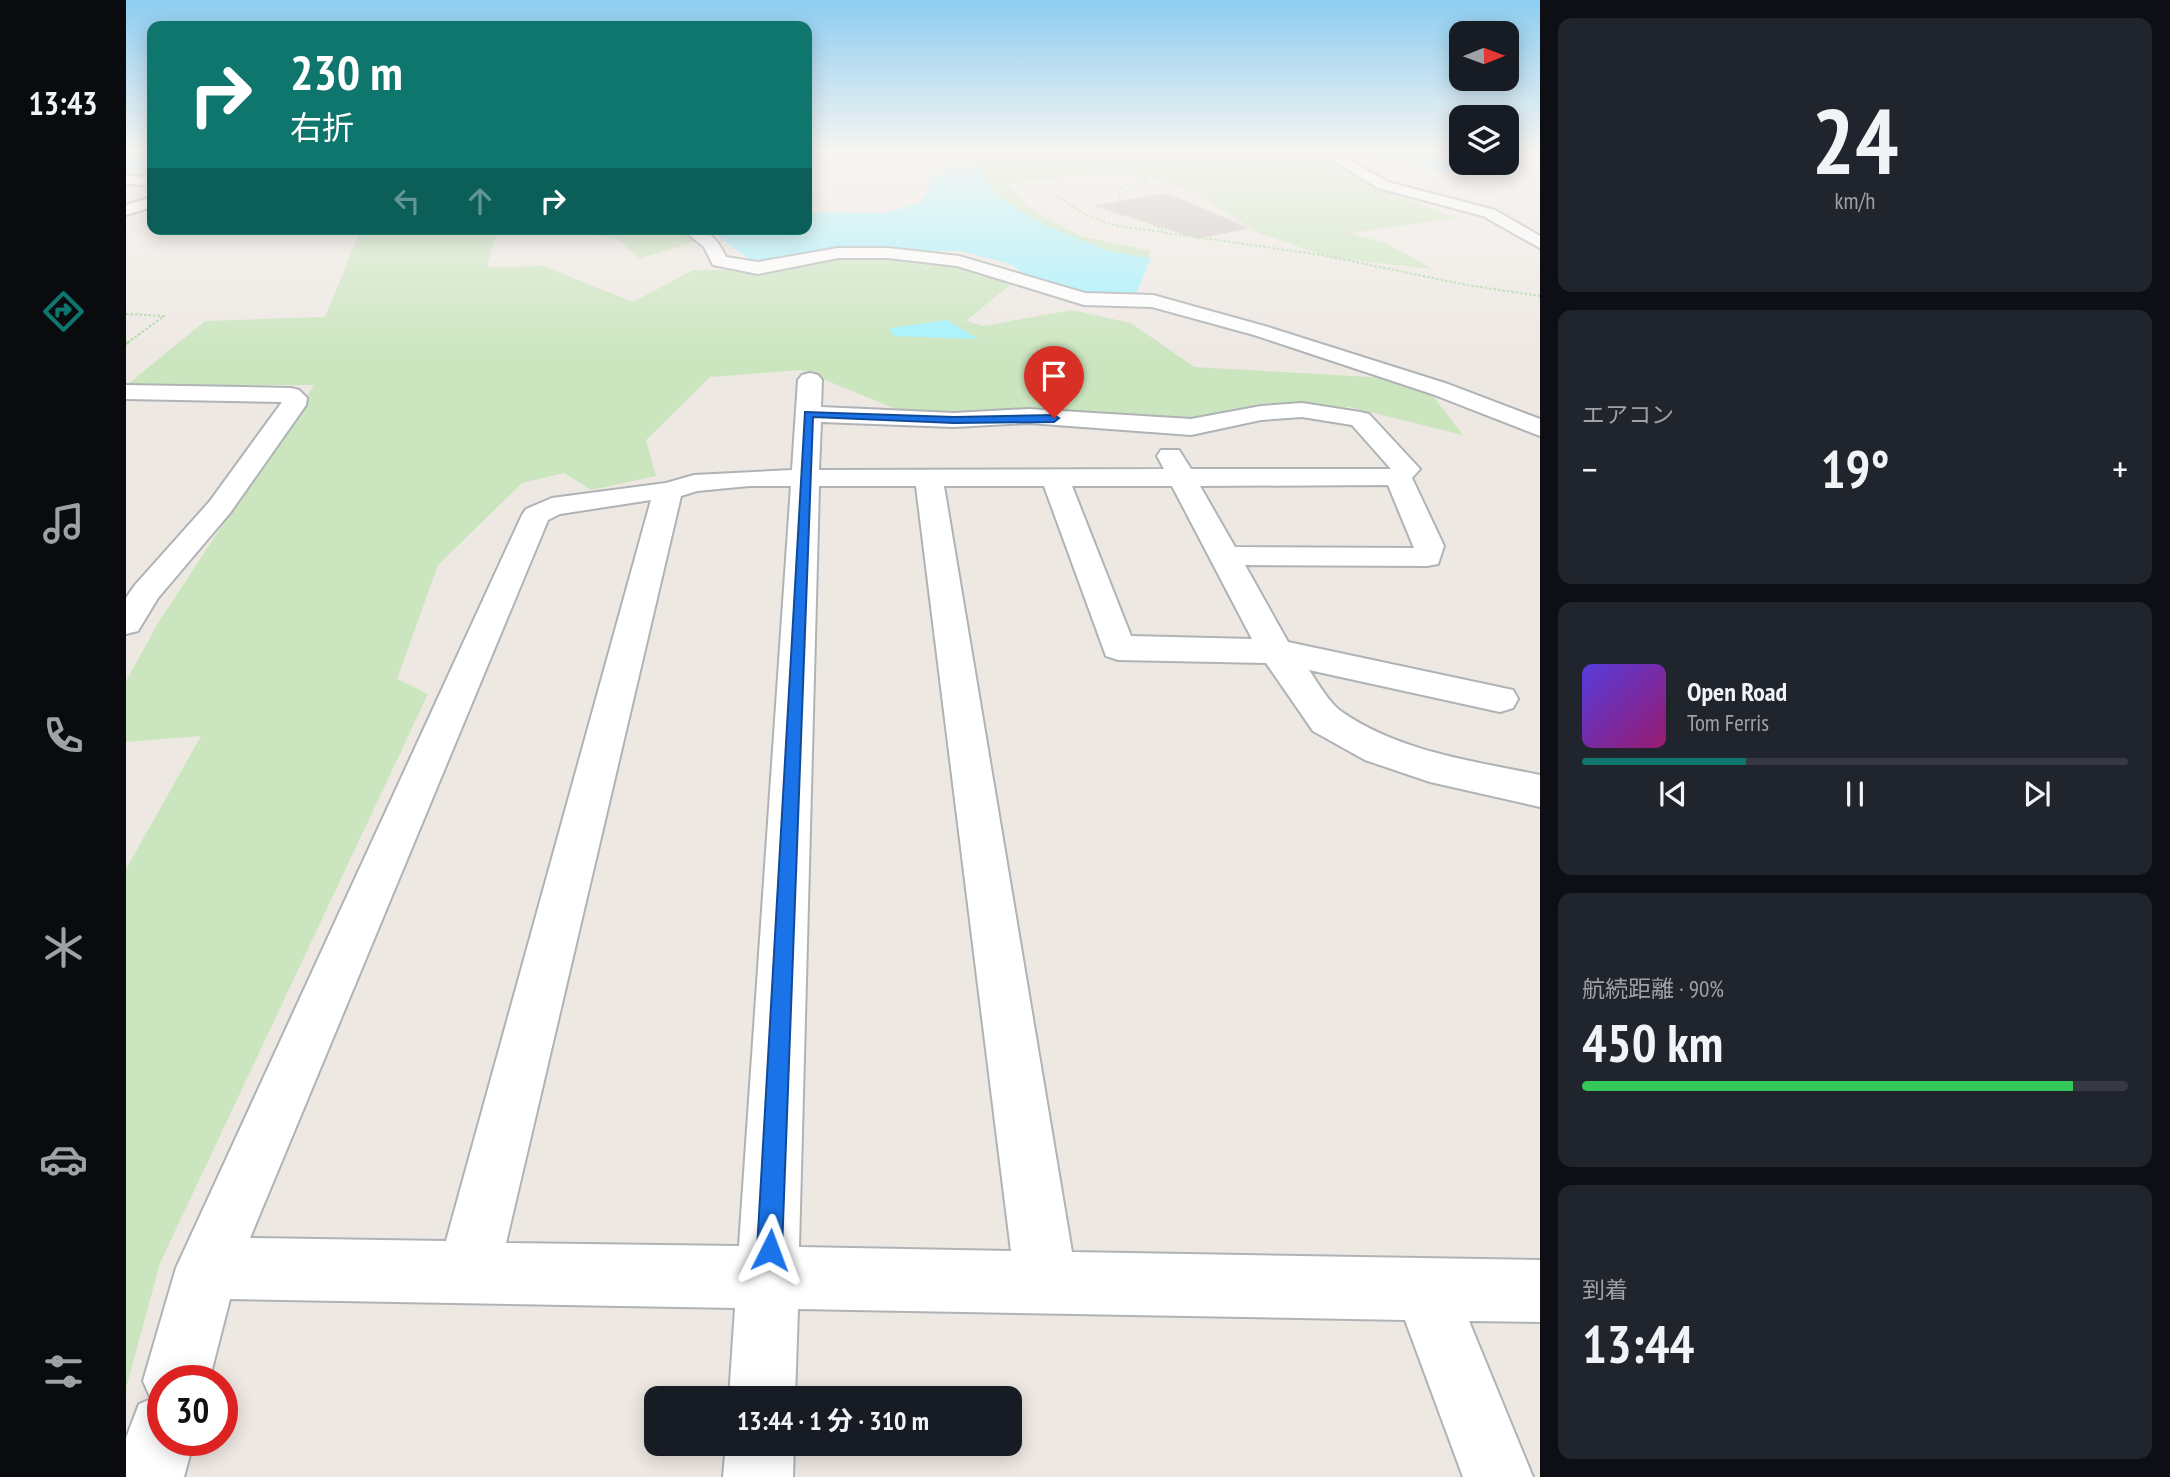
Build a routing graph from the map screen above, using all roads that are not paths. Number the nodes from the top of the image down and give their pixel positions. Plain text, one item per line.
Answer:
1 (1502, 221) edge
2 (698, 235) edge
3 (1540, 243) edge
4 (126, 392) edge
5 (1155, 426) junction
6 (1540, 428) edge
7 (806, 477) junction
8 (929, 477) junction
9 (1055, 477) junction
10 (1180, 477) junction
11 (1398, 477) junction
12 (668, 491) junction
13 (1223, 556) junction
14 (126, 623) edge
15 (1276, 651) junction
16 (1500, 699) dead end
17 (1540, 791) edge
18 (207, 1268) junction
19 (468, 1273) junction
20 (769, 1278) junction
21 (1046, 1282) junction
22 (1425, 1289) junction
23 (1540, 1291) edge
24 (180, 1365) edge
25 (763, 1386) edge
26 (155, 1456) edge
27 (759, 1456) edge
28 (149, 1477) edge
29 (758, 1477) edge
30 (1498, 1477) edge

1 - 3 street
2 - 6 street
4 - 14 street
5 - 7 street
5 - 10 street
5 - 11 street
7 - 8 street
7 - 12 street
7 - 20 street
8 - 9 street
8 - 21 street
9 - 10 street
9 - 15 street
10 - 11 street
10 - 13 street
11 - 13 street
12 - 18 street
12 - 19 street
13 - 15 street
15 - 16 street
15 - 17 street
18 - 19 street
18 - 24 street
19 - 20 street
20 - 21 street
20 - 25 street
21 - 22 street
22 - 23 street
22 - 30 street
26 - 28 street
27 - 29 street

